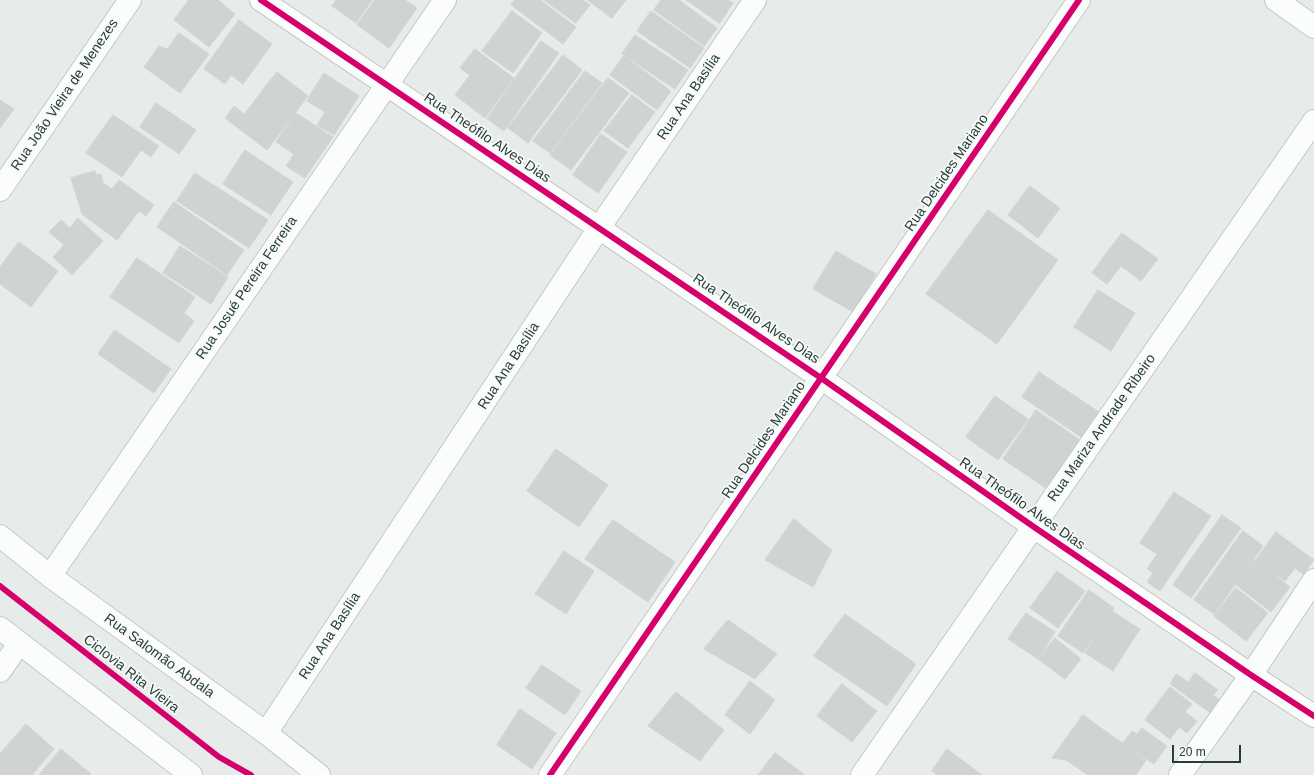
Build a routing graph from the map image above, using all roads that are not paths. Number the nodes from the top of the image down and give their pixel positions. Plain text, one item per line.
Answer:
1 (130, 0) edge
2 (261, 0) edge
3 (445, 0) edge
4 (755, 0) edge
5 (1079, 0) edge
6 (1276, 0) edge
7 (1314, 27) edge
8 (387, 85) junction
9 (1314, 121) edge
10 (8, 164) edge
11 (0, 190) edge
12 (600, 228) junction
13 (821, 378) junction
14 (1034, 527) junction
15 (3, 540) edge
16 (50, 576) junction
17 (1314, 580) edge
18 (0, 628) edge
19 (19, 644) junction
20 (0, 671) edge
21 (1251, 676) junction
22 (1314, 716) edge
23 (266, 733) junction
24 (191, 775) edge
25 (319, 775) edge
26 (550, 775) edge
27 (862, 775) edge
28 (1180, 775) edge

1 - 10 street, Rua João Vieira de Menezes
2 - 8 street, Rua Theófilo Alves Dias
3 - 8 street, Rua Josué Pereira Ferreira
4 - 12 street, Rua Ana Basília
5 - 13 street, Rua Delcides Mariano
6 - 7 street
8 - 12 street, Rua Theófilo Alves Dias
8 - 16 street, Rua Josué Pereira Ferreira
9 - 14 street, Rua Mariza Andrade Ribeiro
10 - 11 street, Rua João Vieira de Menezes
12 - 13 street, Rua Theófilo Alves Dias
12 - 23 street, Rua Ana Basília
13 - 14 street, Rua Theófilo Alves Dias
13 - 26 street, Rua Delcides Mariano
14 - 21 street, Rua Theófilo Alves Dias
14 - 27 street, Rua Mariza Andrade Ribeiro
15 - 16 street, Rua Salomão Abdala
16 - 23 street, Rua Salomão Abdala
17 - 21 street
18 - 19 street
19 - 20 street
19 - 24 street
21 - 22 street, Rua Theófilo Alves Dias
21 - 28 street
23 - 25 street, Rua Salomão Abdala

